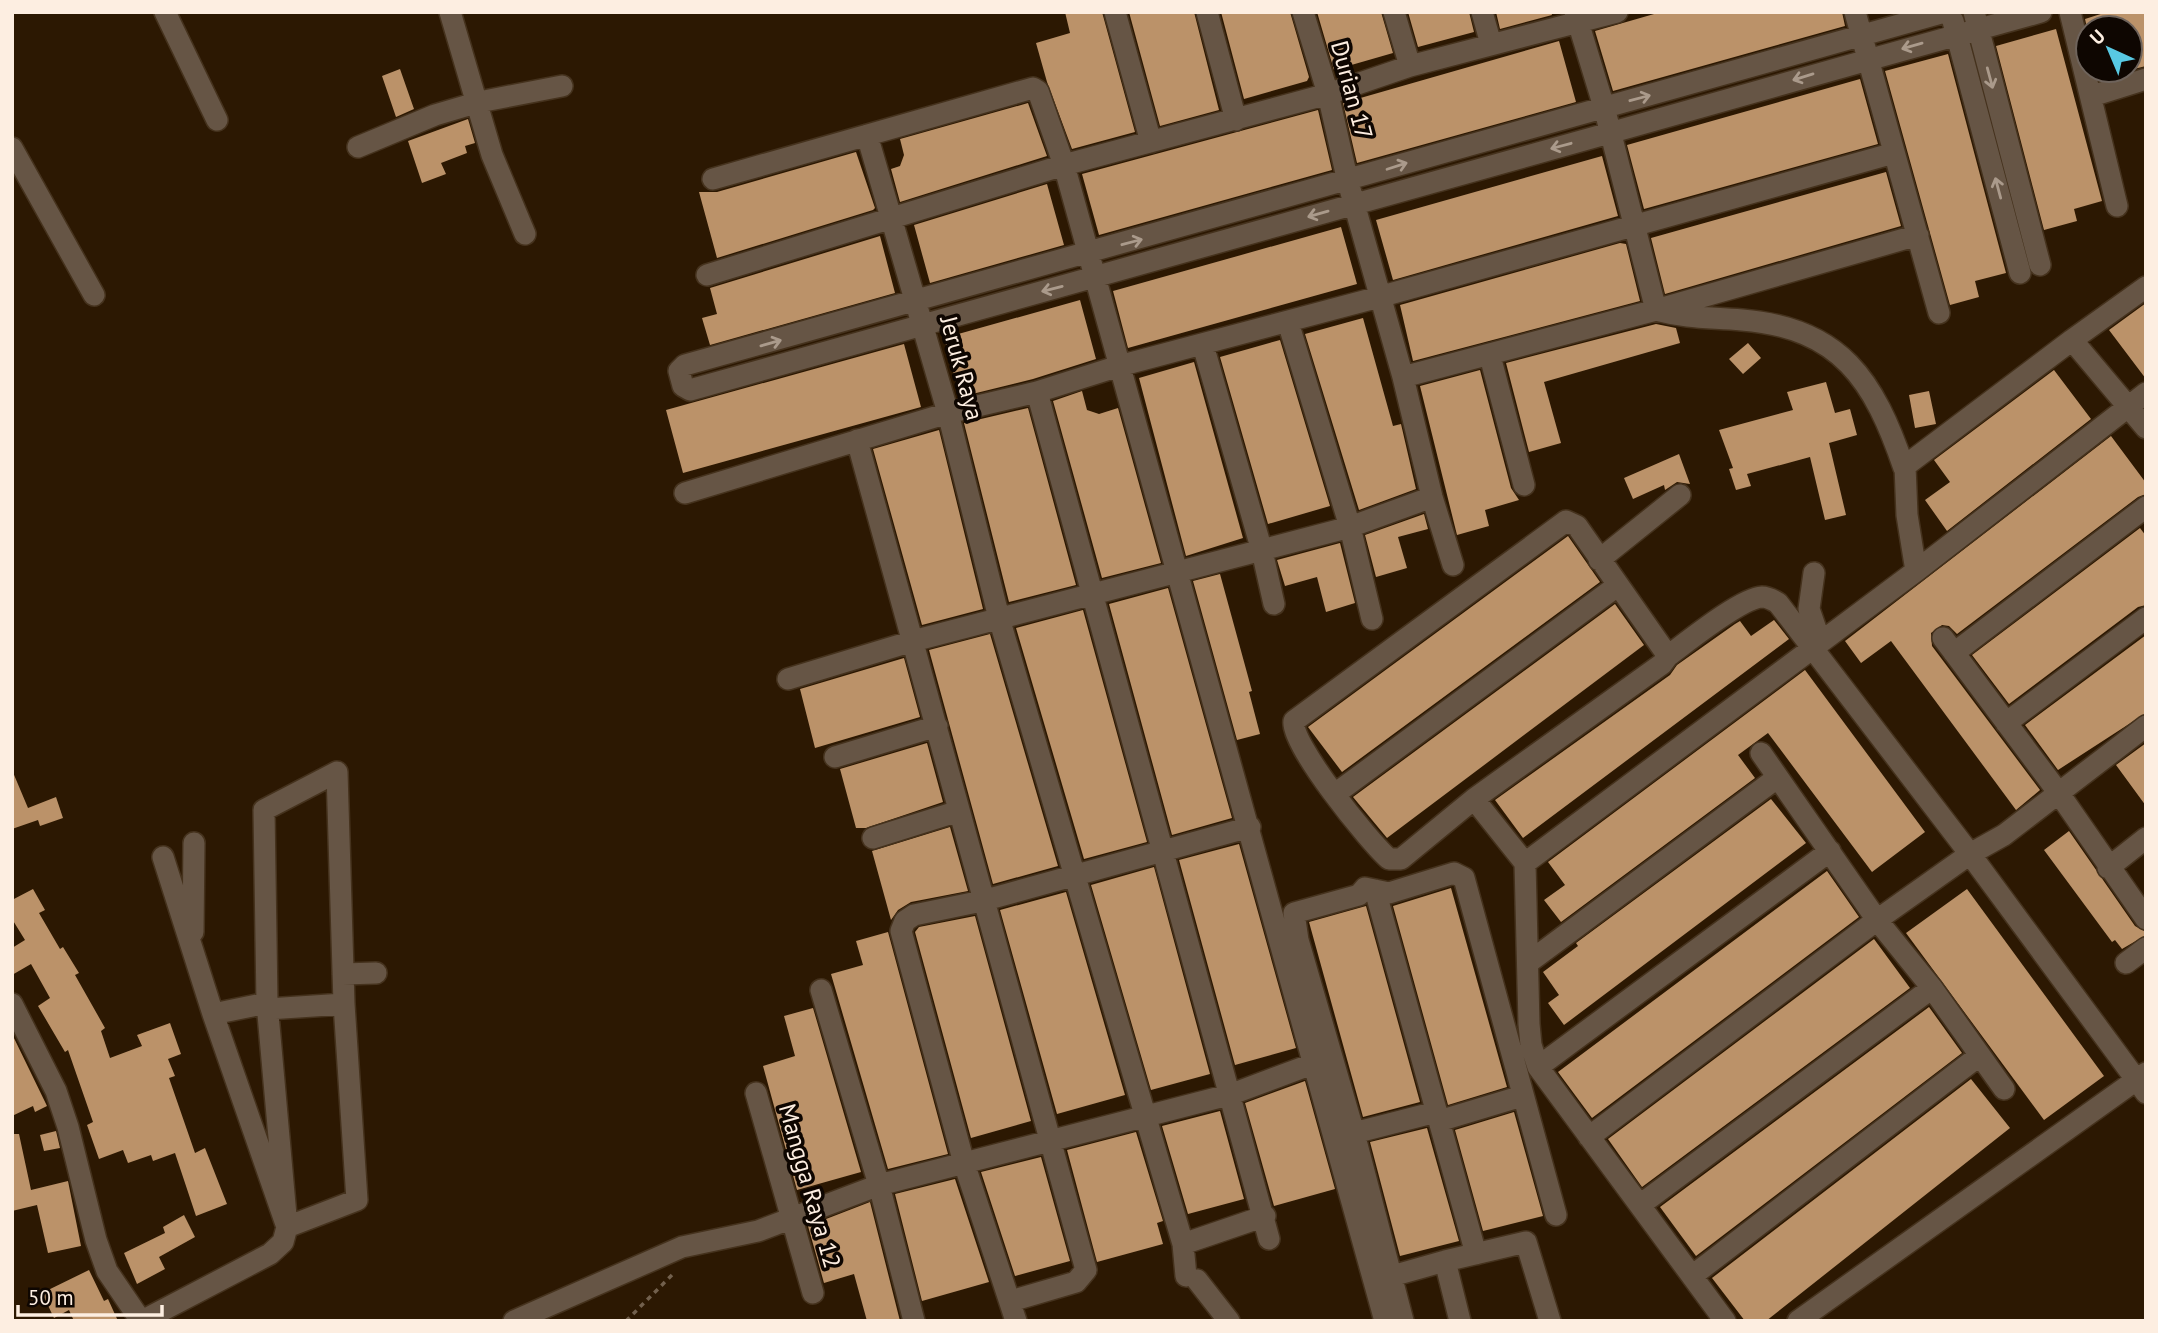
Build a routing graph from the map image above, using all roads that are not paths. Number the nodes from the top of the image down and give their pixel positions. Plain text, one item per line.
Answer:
1 (450, 12) edge
2 (1115, 12) edge
3 (1208, 12) edge
4 (1303, 12) edge
5 (1394, 12) edge
6 (1482, 12) edge
7 (1617, 12) edge
8 (1854, 12) edge
9 (1945, 12) edge
10 (1950, 12) edge
11 (2041, 12) edge
12 (2070, 12) edge
13 (172, 15) edge
14 (1576, 18) edge
15 (1976, 21) edge
16 (1956, 33) junction
17 (1862, 36) junction
18 (1491, 44) junction
19 (1868, 58) junction
20 (1410, 66) junction
21 (1732, 73) junction
22 (2146, 79) edge
23 (562, 86) dead end
24 (1328, 94) junction
25 (1739, 96) junction
26 (2092, 96) junction
27 (479, 102) junction
28 (1604, 107) junction
29 (217, 120) dead end
30 (1236, 120) junction
31 (1611, 133) junction
32 (867, 135) junction
33 (1151, 142) junction
34 (358, 147) dead end
35 (12, 148) edge
36 (1894, 153) junction
37 (1064, 165) junction
38 (713, 179) dead end
39 (1348, 182) junction
40 (1354, 204) junction
41 (2117, 206) dead end
42 (892, 218) junction
43 (1634, 224) junction
44 (525, 234) dead end
45 (1917, 234) junction
46 (1087, 254) junction
47 (707, 275) dead end
48 (1094, 279) junction
49 (2146, 287) edge
50 (94, 295) dead end
51 (1379, 298) junction
52 (916, 302) junction
53 (1656, 310) junction
54 (1940, 313) dead end
55 (1288, 322) junction
56 (922, 323) junction
57 (2072, 340) junction
58 (1203, 345) junction
59 (737, 353) junction
60 (1490, 356) junction
61 (1119, 366) junction
62 (744, 375) junction
63 (1403, 377) junction
64 (1038, 392) junction
65 (2137, 399) edge
66 (948, 413) junction
67 (2146, 428) edge
68 (857, 440) junction
69 (1904, 468) junction
70 (1524, 485) dead end
71 (685, 492) dead end
72 (1680, 495) dead end
73 (1432, 497) junction
74 (2146, 507) edge
75 (1350, 527) junction
76 (1262, 551) junction
77 (1599, 560) junction
78 (1453, 565) dead end
79 (1178, 570) junction
80 (1916, 571) junction
81 (1814, 573) dead end
82 (1617, 586) junction
83 (1092, 596) junction
84 (1274, 604) dead end
85 (999, 618) junction
86 (2146, 618) edge
87 (1372, 619) dead end
88 (913, 641) junction
89 (1816, 644) junction
90 (1668, 656) junction
91 (788, 679) dead end
92 (2006, 723) junction
93 (937, 726) junction
94 (2146, 726) edge
95 (1761, 753) dead end
96 (835, 757) dead end
97 (1777, 778) junction
98 (2058, 792) junction
99 (1335, 794) junction
100 (1474, 799) junction
101 (959, 811) junction
102 (1250, 827) junction
103 (873, 838) dead end
104 (2146, 838) edge
105 (194, 843) dead end
106 (1830, 851) junction
107 (1166, 853) junction
108 (1970, 854) junction
109 (163, 857) dead end
110 (1525, 863) junction
111 (2108, 868) junction
112 (1074, 875) junction
113 (1375, 890) junction
114 (982, 901) junction
115 (2146, 919) edge
116 (1877, 920) junction
117 (2146, 948) edge
118 (193, 952) junction
119 (1529, 961) junction
120 (2126, 963) dead end
121 (376, 973) dead end
122 (343, 974) junction
123 (1932, 988) junction
124 (821, 990) dead end
125 (12, 1004) edge
126 (344, 1004) junction
127 (267, 1006) junction
128 (213, 1014) junction
129 (1979, 1056) junction
130 (1322, 1060) junction
131 (1538, 1067) junction
132 (2143, 1082) edge
133 (2004, 1089) dead end
134 (756, 1093) dead end
135 (1232, 1094) junction
136 (1522, 1096) junction
137 (1438, 1117) junction
138 (1147, 1118) junction
139 (1354, 1133) junction
140 (1588, 1137) junction
141 (1050, 1142) junction
142 (964, 1163) junction
143 (879, 1185) junction
144 (1640, 1205) junction
145 (1556, 1215) dead end
146 (1265, 1216) junction
147 (792, 1217) junction
148 (288, 1227) junction
149 (1269, 1239) dead end
150 (1183, 1244) junction
151 (1476, 1254) junction
152 (1445, 1261) junction
153 (1392, 1276) junction
154 (1692, 1276) junction
155 (813, 1293) dead end
156 (1014, 1311) edge
157 (141, 1321) edge
158 (514, 1321) edge
159 (914, 1321) edge
160 (1229, 1321) edge
161 (1385, 1321) edge
162 (1404, 1321) edge
163 (1460, 1321) edge
164 (1550, 1321) edge
165 (1725, 1321) edge
166 (1798, 1321) edge

1 - 27 street
2 - 33 street
3 - 30 street
4 - 24 street, Durian 17
5 - 20 street
6 - 18 street
7 - 14 street
8 - 17 street
9 - 17 street
10 - 16 street
11 - 15 street
12 - 26 street
13 - 29 street
14 - 18 street
14 - 28 street
15 - 16 street
15 -> 16 street
16 -> 19 street
17 - 19 street
17 - 21 street
18 - 20 street
19 -> 25 street
19 - 36 street
20 - 24 street
21 - 25 street
28 -> 21 street
22 - 26 street
23 - 27 street
24 - 30 street
24 - 39 street, Durian 17
25 - 31 street
26 - 41 street
27 - 34 street
27 - 44 street
28 - 31 street
39 -> 28 street
30 - 33 street
31 -> 40 street
31 - 43 street
32 - 37 street
32 - 38 street
32 - 42 street, Jeruk Raya
33 - 37 street
35 - 50 street
36 - 43 street
36 - 45 street
37 - 42 street
37 - 46 street
39 - 40 street, Durian 17
46 -> 39 street
40 -> 48 street
40 - 51 street, Durian 17
42 - 47 street
42 - 52 street, Jeruk Raya
43 - 51 street
43 - 53 street
45 - 53 street
45 - 54 street
46 - 48 street
46 - 52 street
48 -> 56 street
48 - 61 street
49 - 57 street
51 - 55 street
51 - 63 street, Durian 17
52 - 56 street, Jeruk Raya
59 -> 52 street
53 - 60 street
53 - 69 street
55 - 58 street
55 - 75 street
56 - 62 street
56 - 66 street, Jeruk Raya
57 - 65 street
57 - 69 street
58 - 61 street
58 - 76 street
59 - 62 street
59 - 62 street
60 - 63 street
60 - 70 street
61 - 64 street
61 - 79 street
63 - 73 street, Durian 17
64 - 66 street
64 - 83 street
65 - 67 street
65 - 80 street
66 - 68 street
66 - 85 street, Jeruk Raya
68 - 71 street
68 - 88 street
69 - 80 street
72 - 77 street
73 - 75 street
73 - 78 street, Durian 17
74 - 92 street
75 - 76 street
75 - 87 street
76 - 79 street
76 - 84 street
77 - 82 street
77 - 99 street
79 - 83 street
79 - 102 street
80 - 89 street
81 - 89 street
82 - 90 street
82 - 99 street
83 - 85 street
83 - 107 street
85 - 88 street
85 - 112 street, Jeruk Raya
86 - 92 street
88 - 91 street
88 - 93 street
89 - 90 street
89 - 108 street
89 - 110 street
90 - 100 street
92 - 98 street
93 - 96 street
93 - 101 street
94 - 98 street
95 - 97 street
97 - 106 street
97 - 119 street
98 - 108 street
98 - 111 street
99 - 100 street
100 - 110 street
101 - 103 street
101 - 114 street
102 - 107 street
102 - 130 street
104 - 111 street
105 - 118 street
106 - 116 street
106 - 131 street
107 - 112 street
107 - 135 street
108 - 116 street
108 - 132 street
109 - 118 street
110 - 119 street
111 - 115 street
112 - 114 street
112 - 138 street, Jeruk Raya
113 - 130 street
113 - 136 street
113 - 137 street
114 - 141 street
114 - 142 street
116 - 123 street
116 - 140 street
117 - 120 street
118 - 128 street
119 - 131 street
121 - 122 street
122 - 126 street
122 - 127 street
123 - 129 street
123 - 144 street
124 - 143 street
125 - 157 street
126 - 127 street
126 - 148 street
127 - 128 street
127 - 148 street
128 - 148 street
129 - 133 street
129 - 154 street
130 - 135 street
130 - 139 street
130 - 161 street
131 - 140 street
132 - 166 street
134 - 147 street, Mangga Raya 12
135 - 138 street
135 - 146 street
136 - 137 street
136 - 145 street
137 - 139 street
137 - 151 street
138 - 141 street
138 - 150 street, Jeruk Raya
139 - 153 street
140 - 144 street
141 - 142 street
141 - 156 street
142 - 143 street
142 - 156 street
143 - 147 street
143 - 159 street
144 - 154 street
146 - 149 street
146 - 150 street
147 - 155 street, Mangga Raya 12
147 - 158 street
148 - 157 street
150 - 160 street, Jeruk Raya
151 - 152 street
151 - 164 street
152 - 153 street
152 - 163 street
153 - 162 street
154 - 165 street

